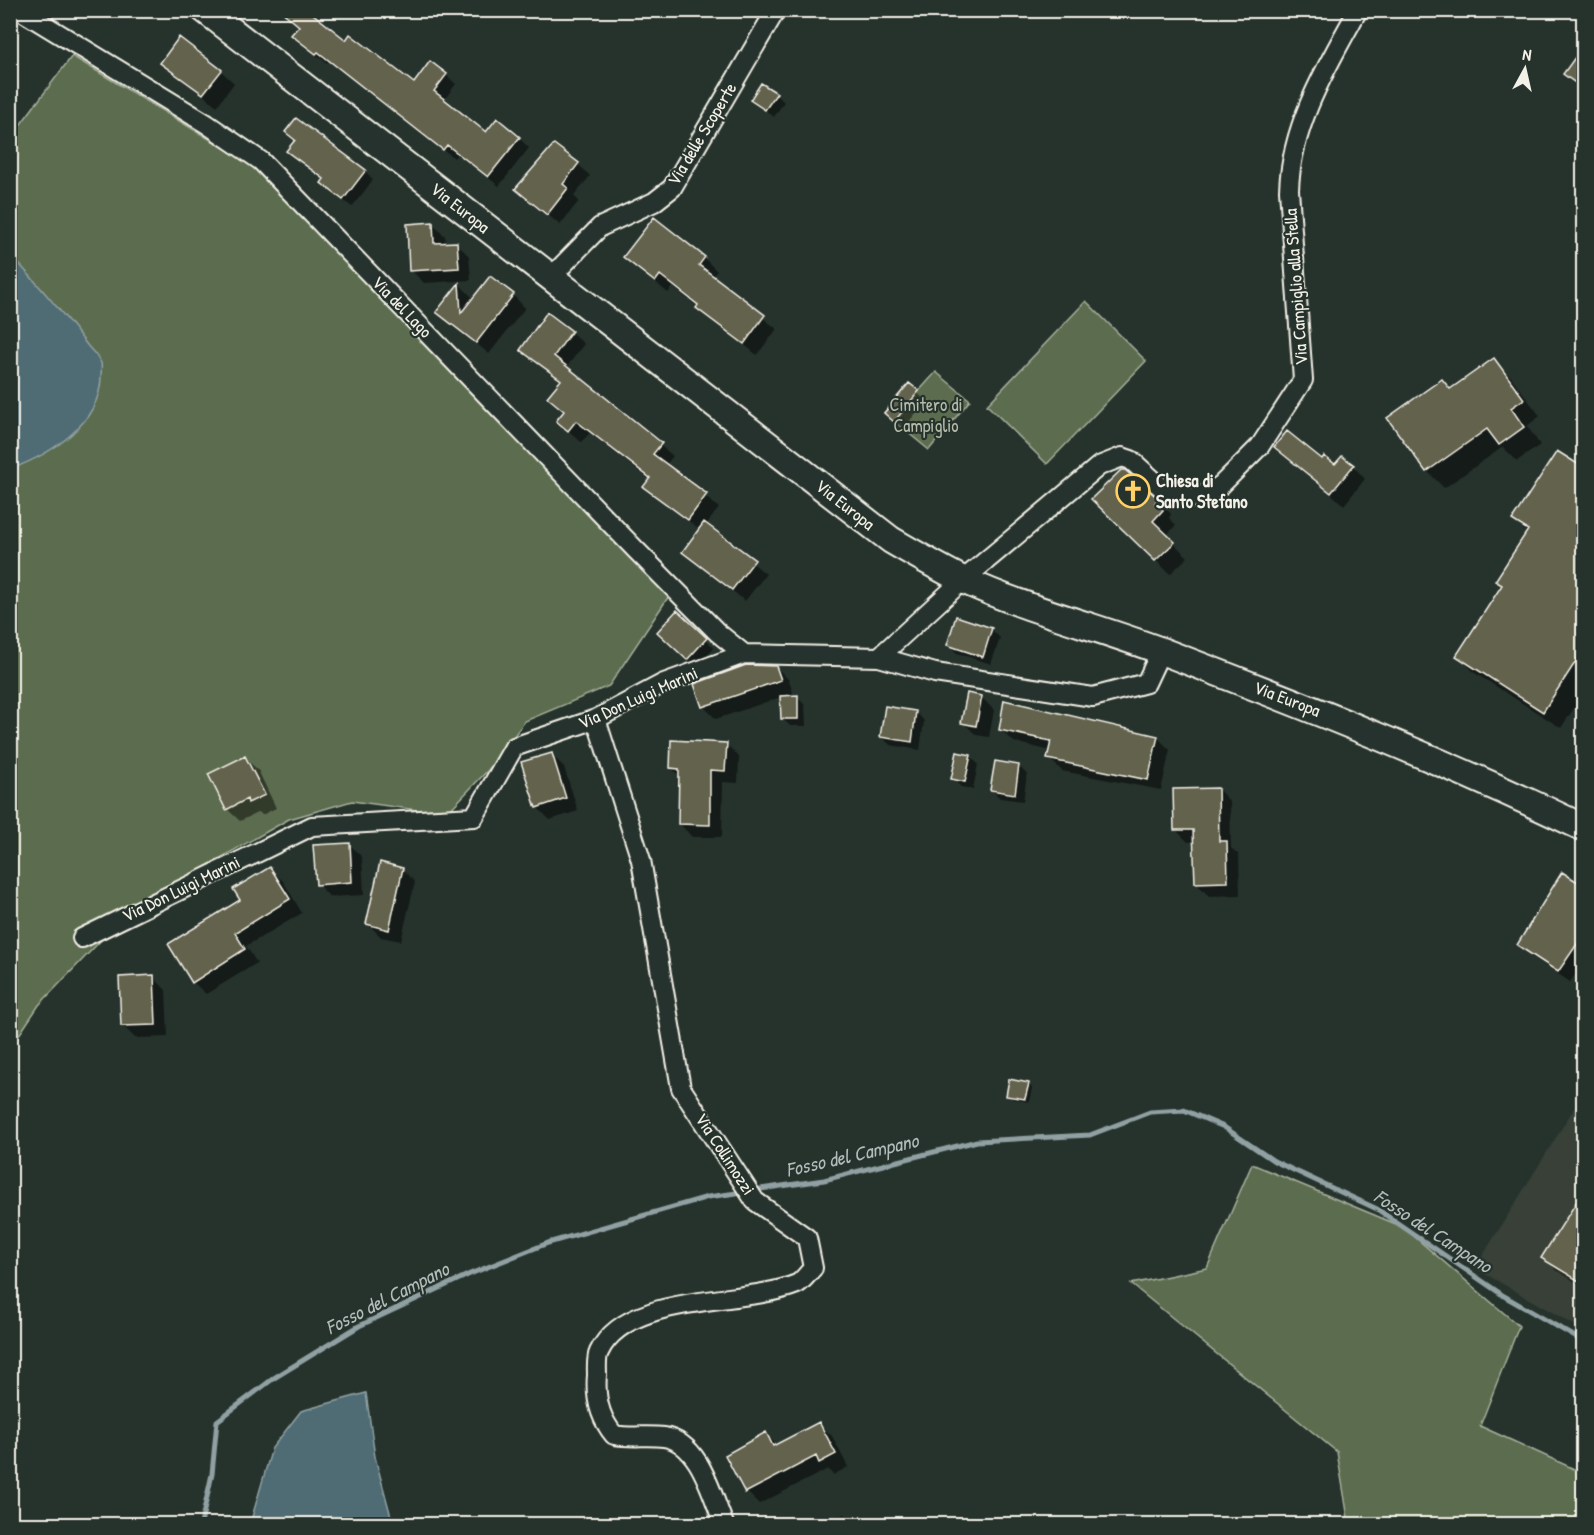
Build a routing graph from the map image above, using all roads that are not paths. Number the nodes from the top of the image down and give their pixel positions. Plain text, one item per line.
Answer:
1 (20, 10) edge
2 (205, 10) edge
3 (776, 10) edge
4 (1358, 10) edge
5 (550, 278) junction
6 (963, 580) junction
7 (1161, 651) junction
8 (744, 654) junction
9 (879, 657) junction
10 (596, 719) junction
11 (1584, 828) edge
12 (82, 938) dead end
13 (724, 1524) edge

1 - 8 street, Via del Lago
2 - 5 main road, Via Europa
3 - 5 street, Via delle Scoperte
4 - 6 street, Via Campiglio alla Stella
5 - 6 main road, Via Europa
6 - 7 main road, Via Europa
6 - 9 street
7 - 9 street, Via Don Luigi Marini
7 - 11 main road, Via Europa
8 - 9 street, Via Don Luigi Marini
8 - 10 street, Via Don Luigi Marini
10 - 12 street, Via Don Luigi Marini
10 - 13 street, Via Collimozzi

